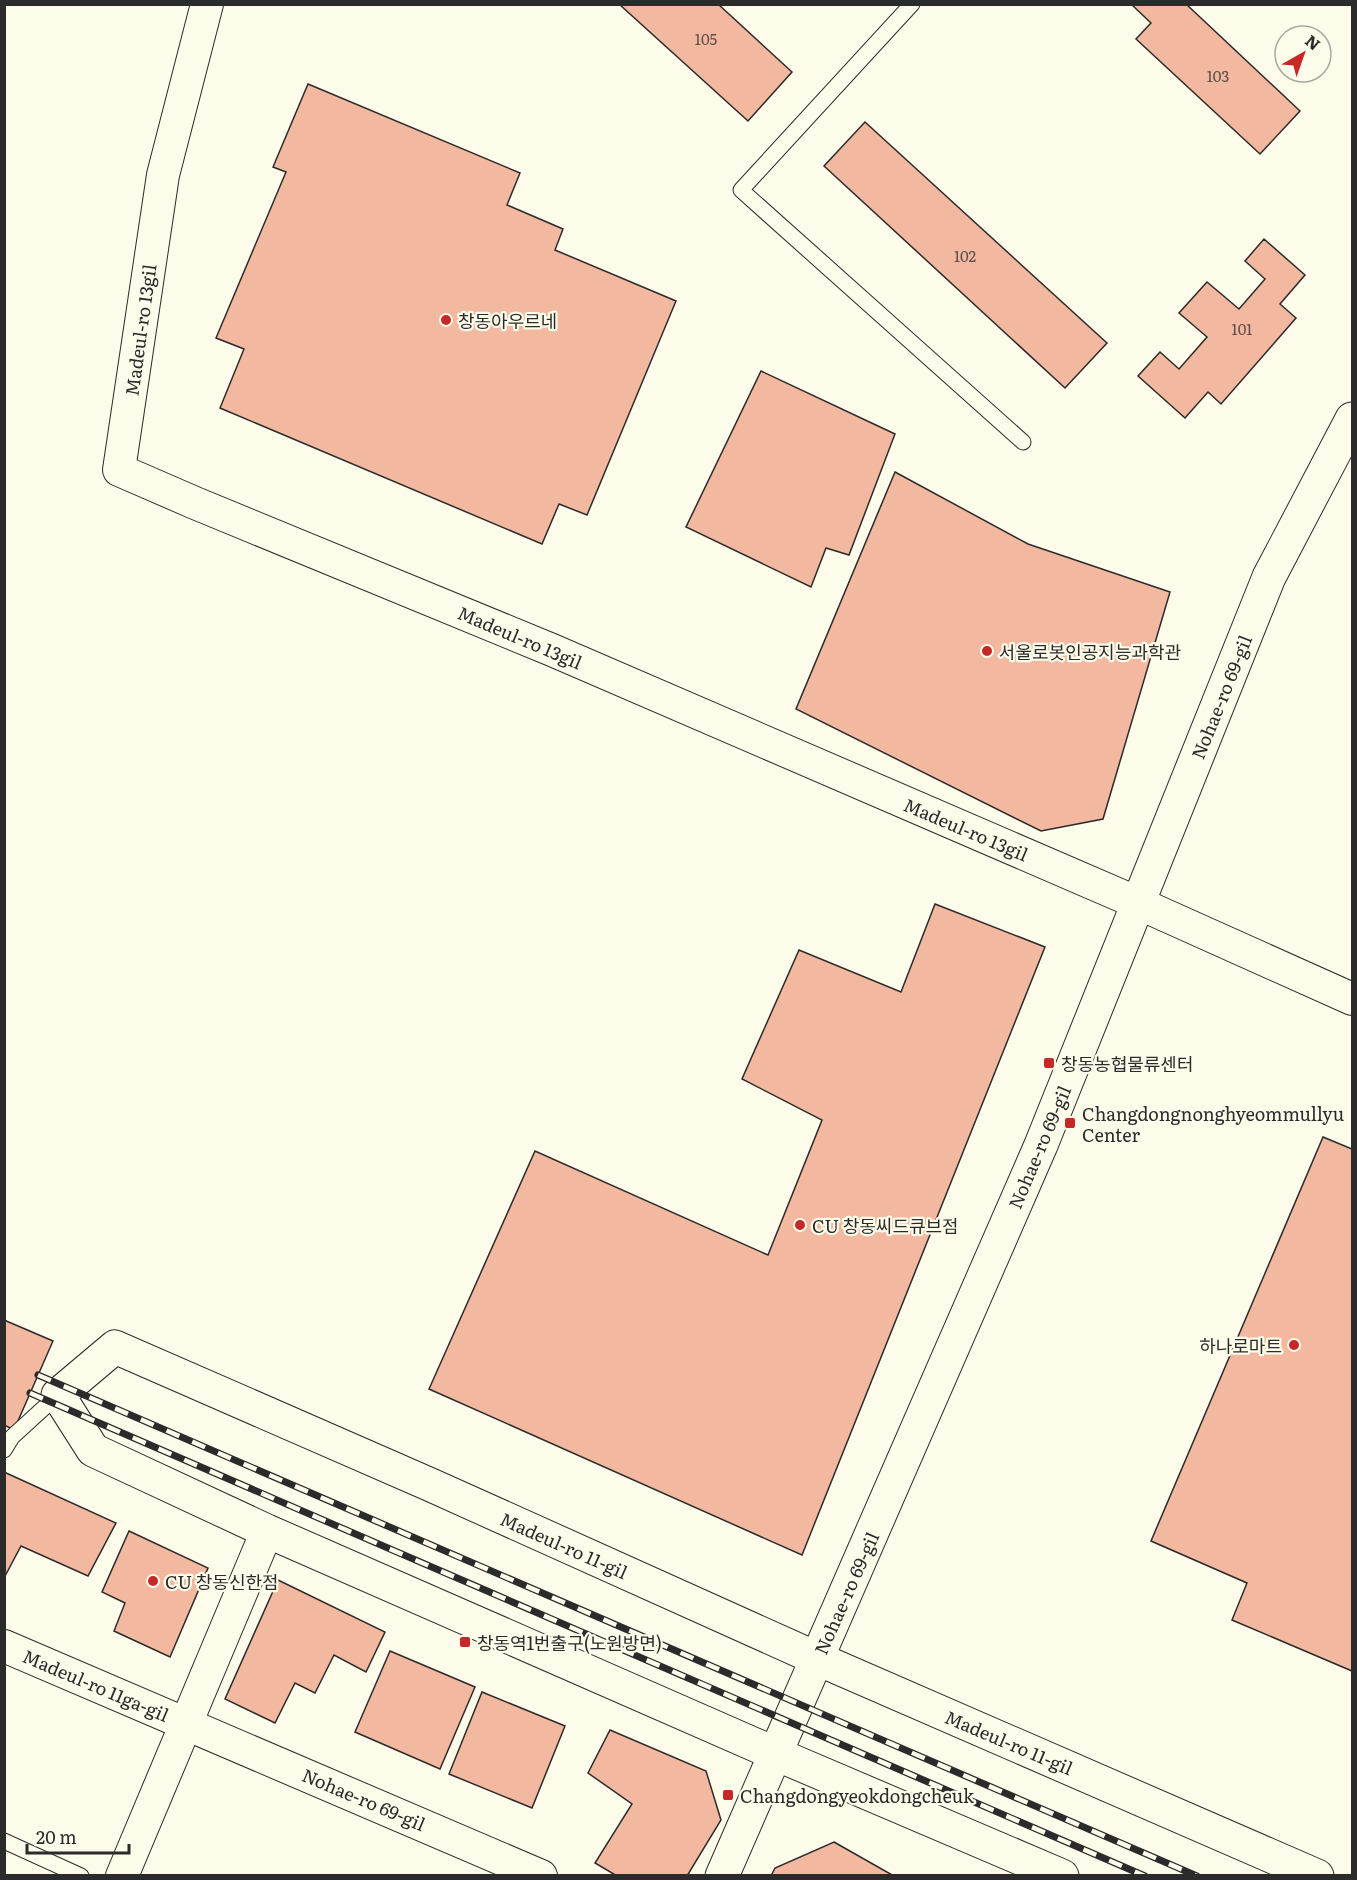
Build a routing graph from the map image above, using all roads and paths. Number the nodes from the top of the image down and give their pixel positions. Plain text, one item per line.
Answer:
1 (207, 4) edge
2 (912, 4) edge
3 (1353, 419) edge
4 (1023, 442) dead end
5 (1138, 903) junction
6 (1353, 999) edge
7 (58, 1395) junction
8 (4, 1450) edge
9 (267, 1531) junction
10 (4, 1646) edge
11 (818, 1659) junction
12 (187, 1724) junction
13 (776, 1754) junction
14 (4, 1841) edge
15 (81, 1875) edge
16 (122, 1875) edge
17 (541, 1875) edge
18 (722, 1875) edge
19 (1062, 1875) edge
20 (1317, 1875) edge

1 - 5 street, Madeul-ro 13gil
2 - 4 lane
3 - 5 main road, Nohae-ro 69-gil
5 - 6 street, Madeul-ro 13gil
5 - 11 main road, Nohae-ro 69-gil
7 - 8 lane
7 - 9 main road
7 - 11 main road, Madeul-ro 11-gil
9 - 12 street
9 - 13 main road
10 - 12 street, Madeul-ro 11ga-gil
11 - 13 main road, Nohae-ro 69-gil
11 - 20 main road, Madeul-ro 11-gil
12 - 16 street
12 - 17 street, Nohae-ro 69-gil
13 - 18 main road, Nohae-ro 69-gil
13 - 19 main road
14 - 15 lane

